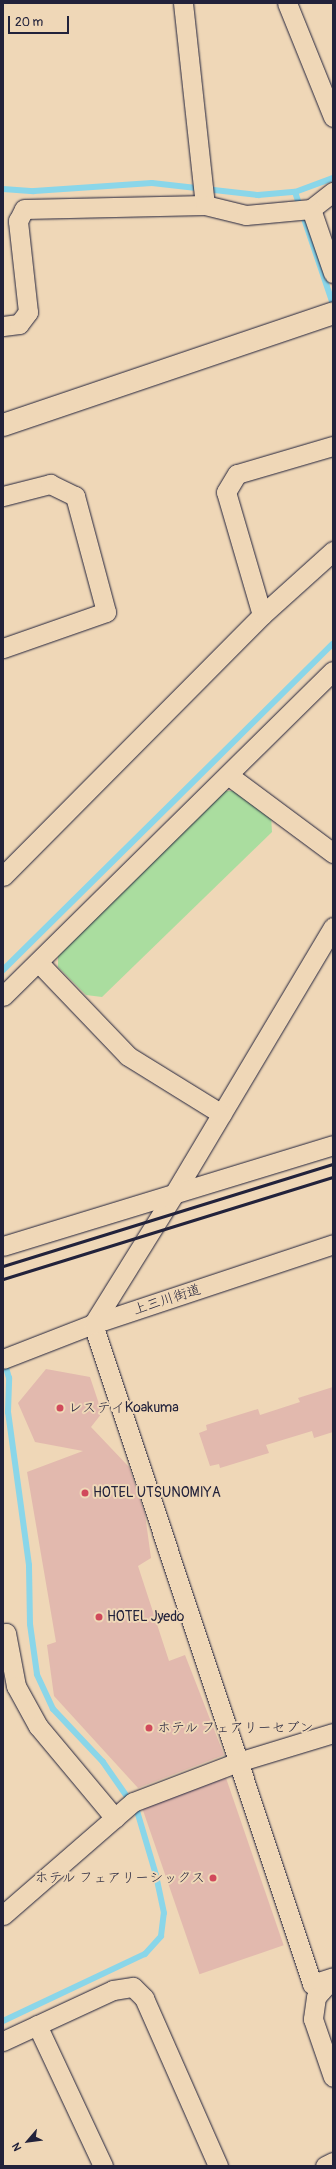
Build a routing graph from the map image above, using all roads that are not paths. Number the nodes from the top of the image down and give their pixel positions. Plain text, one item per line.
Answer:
1 (183, 3) edge
2 (287, 3) edge
3 (333, 117) edge
4 (333, 192) edge
5 (206, 205) junction
6 (311, 209) junction
7 (333, 273) edge
8 (333, 313) edge
9 (3, 326) edge
10 (3, 424) edge
11 (333, 446) edge
12 (3, 496) edge
13 (333, 551) edge
14 (262, 615) junction
15 (3, 648) edge
16 (333, 671) edge
17 (228, 775) junction
18 (333, 853) edge
19 (3, 876) edge
20 (333, 927) edge
21 (38, 962) junction
22 (3, 996) edge
23 (222, 1114) junction
24 (333, 1145) edge
25 (174, 1194) junction
26 (333, 1244) edge
27 (3, 1246) edge
28 (93, 1324) junction
29 (3, 1359) edge
30 (3, 1634) edge
31 (333, 1733) edge
32 (238, 1762) junction
33 (115, 1818) junction
34 (3, 1915) edge
35 (333, 1978) edge
36 (37, 2025) junction
37 (3, 2041) edge
38 (333, 2077) edge
39 (333, 2162) edge
40 (212, 2164) edge
41 (103, 2166) edge
42 (325, 2166) edge

1 - 5 street
2 - 3 street
4 - 6 street
5 - 6 street
5 - 9 street
6 - 7 street
8 - 10 street
11 - 14 street
12 - 15 street
13 - 14 street
14 - 19 street
16 - 17 street
17 - 18 street
17 - 21 street
20 - 23 street
21 - 22 street
21 - 23 street
23 - 25 street
24 - 25 street
25 - 27 street
25 - 28 street
26 - 28 street, 上三川街道
28 - 29 street, 上三川街道
28 - 32 street
30 - 33 street
31 - 32 street
32 - 33 street
32 - 35 street
33 - 34 street
35 - 38 street
36 - 37 street
36 - 40 street
36 - 41 street
39 - 42 street

